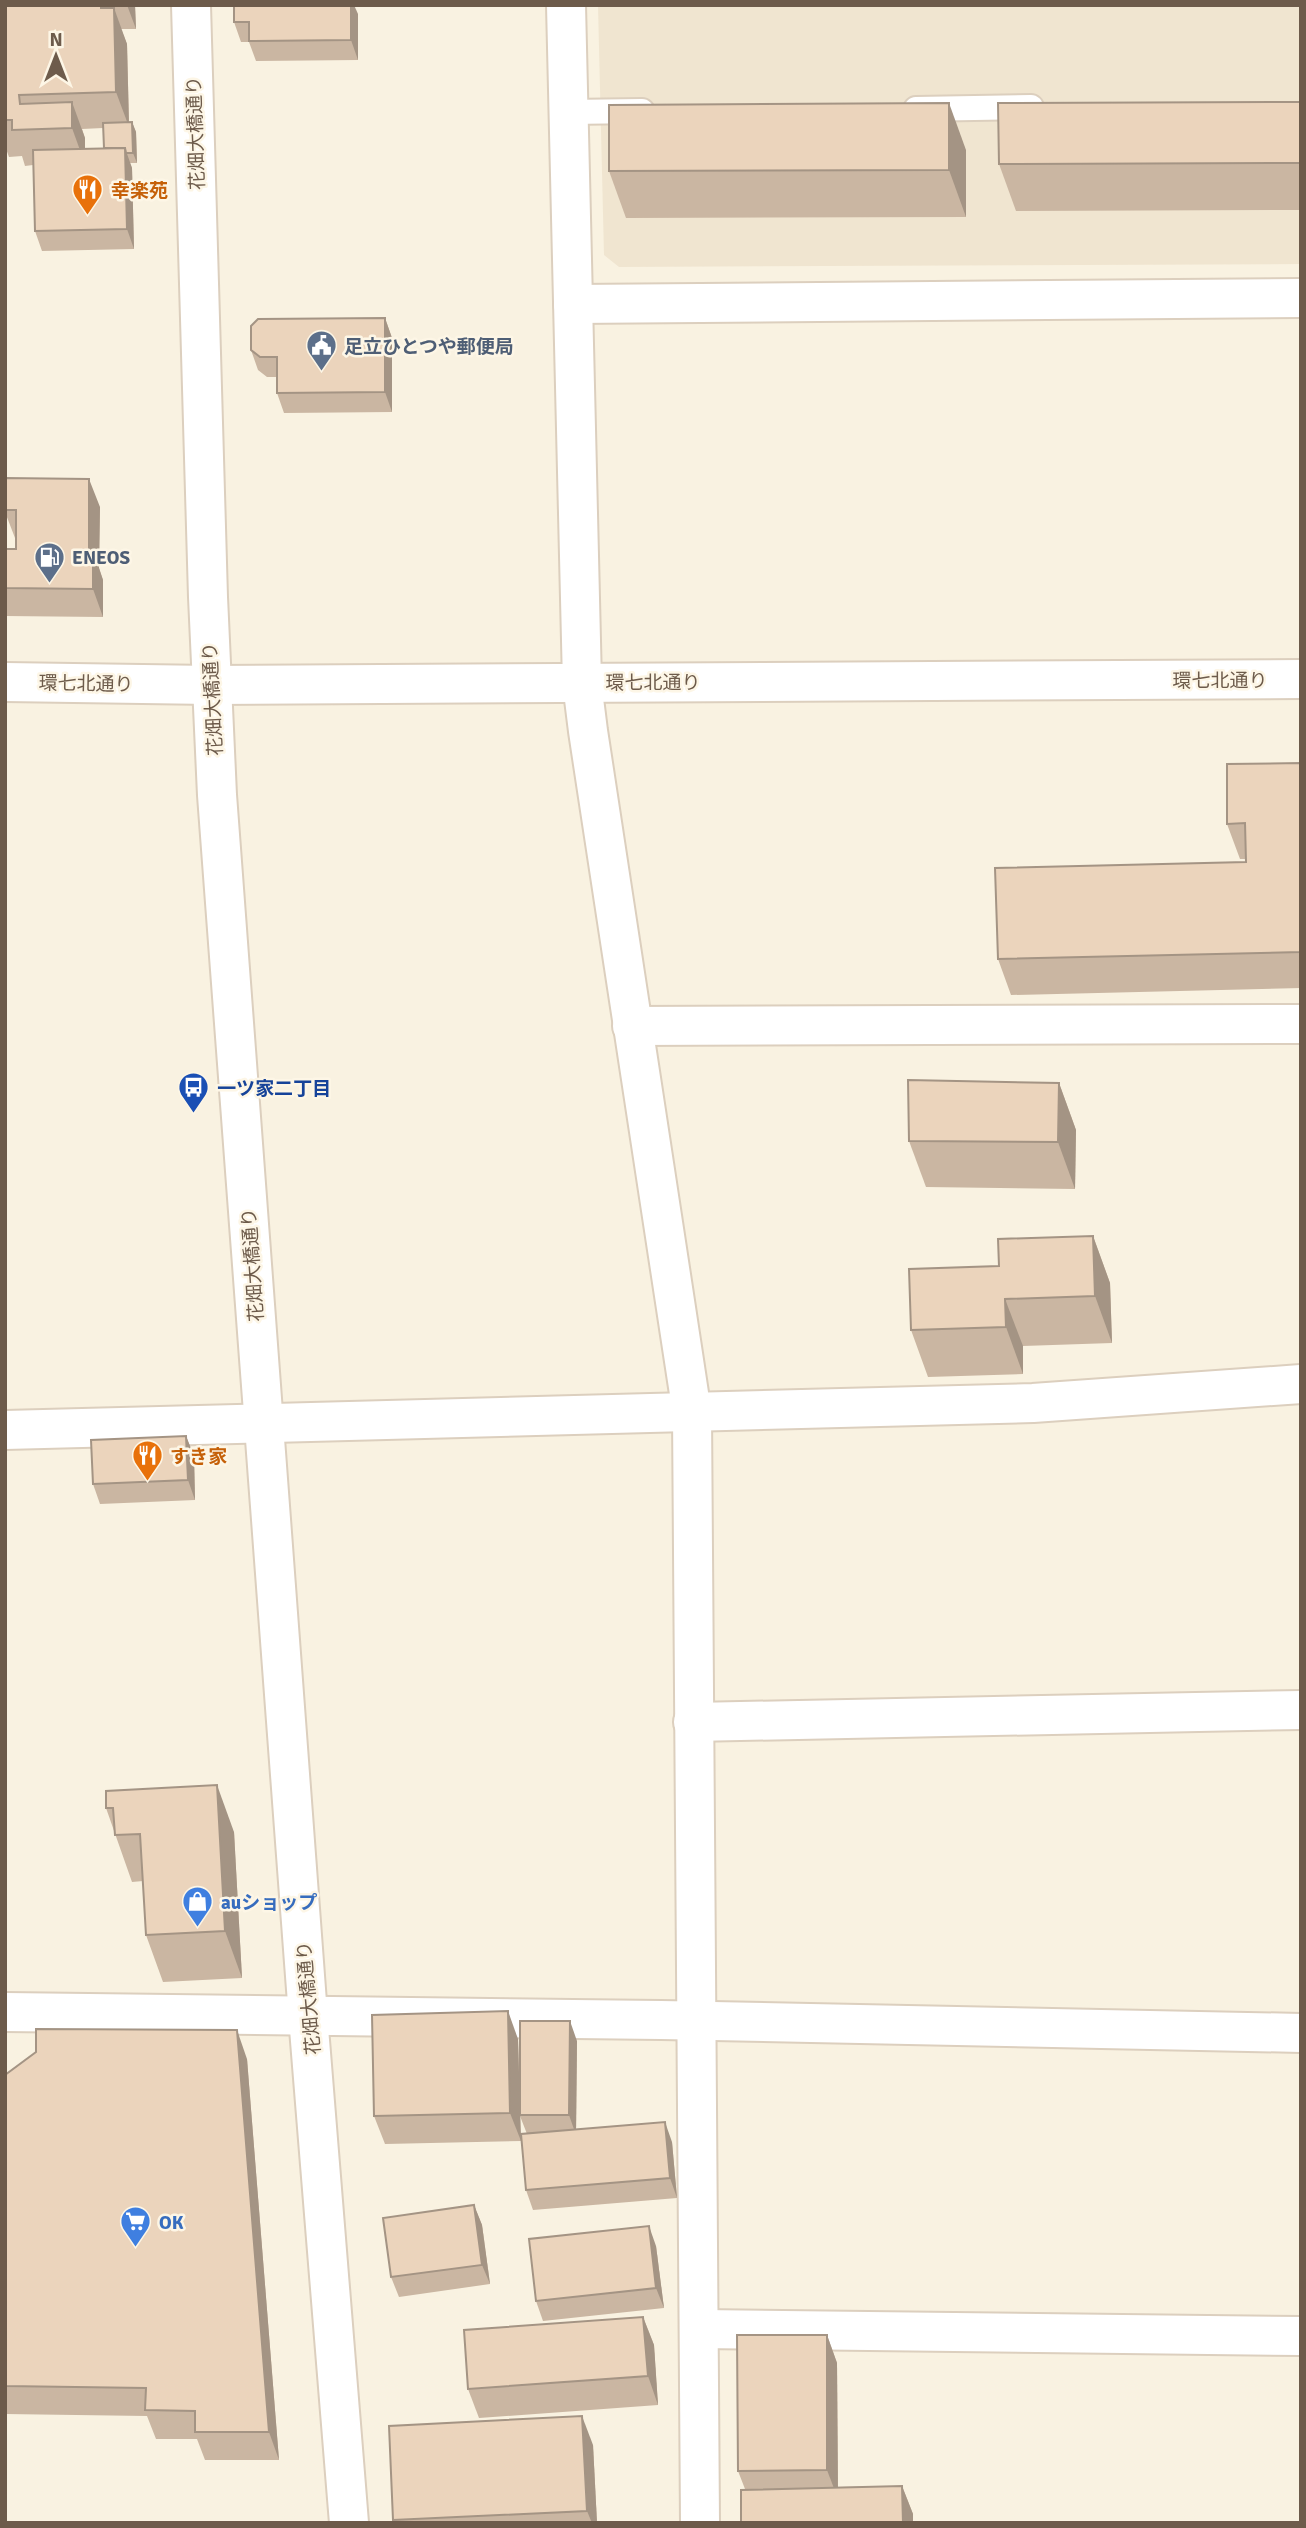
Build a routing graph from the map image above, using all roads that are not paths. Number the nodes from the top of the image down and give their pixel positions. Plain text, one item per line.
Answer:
1 (191, 5) edge
2 (566, 5) edge
3 (1051, 107) edge
4 (898, 109) edge
5 (663, 111) edge
6 (568, 112) junction
7 (1301, 298) edge
8 (573, 304) junction
9 (1301, 679) edge
10 (5, 682) edge
11 (582, 682) junction
12 (211, 685) junction
13 (1301, 1024) edge
14 (632, 1026) junction
15 (1301, 1384) edge
16 (692, 1413) junction
17 (264, 1425) junction
18 (5, 1430) edge
19 (1301, 1710) edge
20 (693, 1722) junction
21 (5, 2012) edge
22 (308, 2016) junction
23 (696, 2021) junction
24 (1301, 2033) edge
25 (699, 2329) junction
26 (1301, 2336) edge
27 (349, 2523) edge
28 (700, 2523) edge

1 - 12 street, 花畑大橋通り
2 - 6 street
3 - 4 lane
5 - 6 lane
6 - 8 street
7 - 8 street
8 - 11 street
9 - 11 street, 環七北通り
10 - 12 street, 環七北通り
11 - 12 street, 環七北通り
11 - 14 street
12 - 17 street, 花畑大橋通り
13 - 14 street
14 - 16 street
15 - 16 street
16 - 17 street
16 - 20 street
17 - 18 street
17 - 22 street, 花畑大橋通り
19 - 20 street
20 - 23 street
21 - 22 street
22 - 23 street
22 - 27 street, 花畑大橋通り
23 - 24 street
23 - 25 street
25 - 26 street
25 - 28 street

